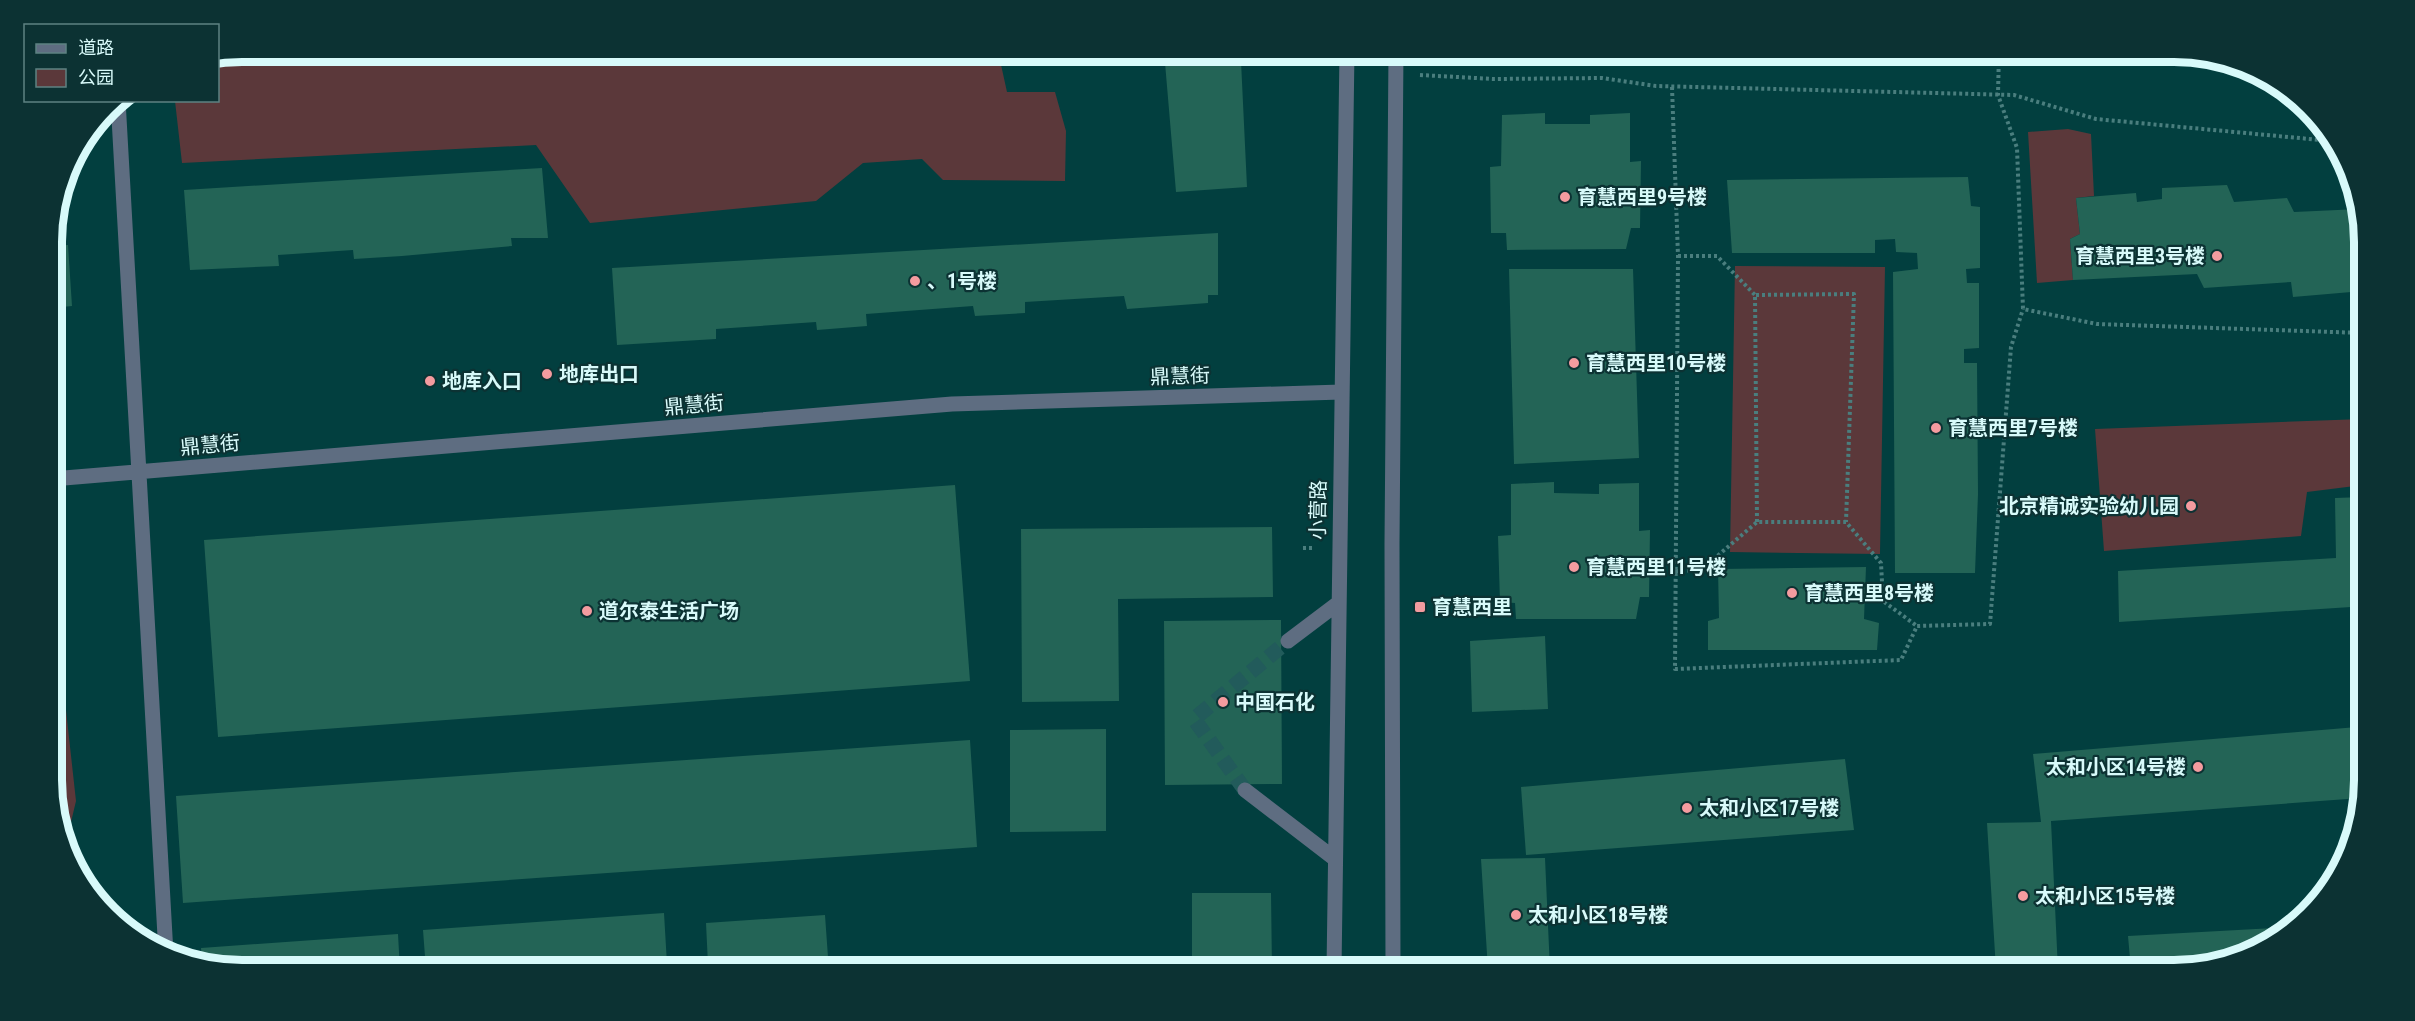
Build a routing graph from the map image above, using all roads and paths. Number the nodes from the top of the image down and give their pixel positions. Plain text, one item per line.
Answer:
1 (1347, 62) edge
2 (1396, 62) edge
3 (1999, 62) edge
4 (1396, 74) junction
5 (1672, 87) junction
6 (1998, 95) junction
7 (119, 110) edge
8 (2322, 140) edge
9 (1678, 256) junction
10 (1755, 295) junction
11 (2023, 309) junction
12 (2354, 333) edge
13 (1341, 392) junction
14 (140, 472) junction
15 (62, 478) edge
16 (1757, 522) junction
17 (1846, 522) junction
18 (1676, 571) junction
19 (1337, 604) junction
20 (1917, 626) junction
21 (1288, 640) tunnel mouth
22 (1245, 790) tunnel mouth
23 (1335, 859) junction
24 (165, 942) edge
25 (1334, 959) edge
26 (1393, 959) edge

1 - 13 street, 小营路
2 - 4 street
3 - 6 path
4 - 5 path
4 - 26 street
5 - 6 path
5 - 9 path
6 - 8 path
6 - 11 path
7 - 14 street
9 - 10 path
9 - 18 path
10 - 16 path
10 - 17 path
11 - 12 path
11 - 20 path
13 - 14 street, 鼎慧街
13 - 19 street, 小营路
14 - 15 street, 鼎慧街
14 - 24 street
16 - 17 path
16 - 18 path
17 - 20 path
18 - 20 path
19 - 21 street
19 - 23 street, 小营路
22 - 23 street
23 - 25 street, 小营路

